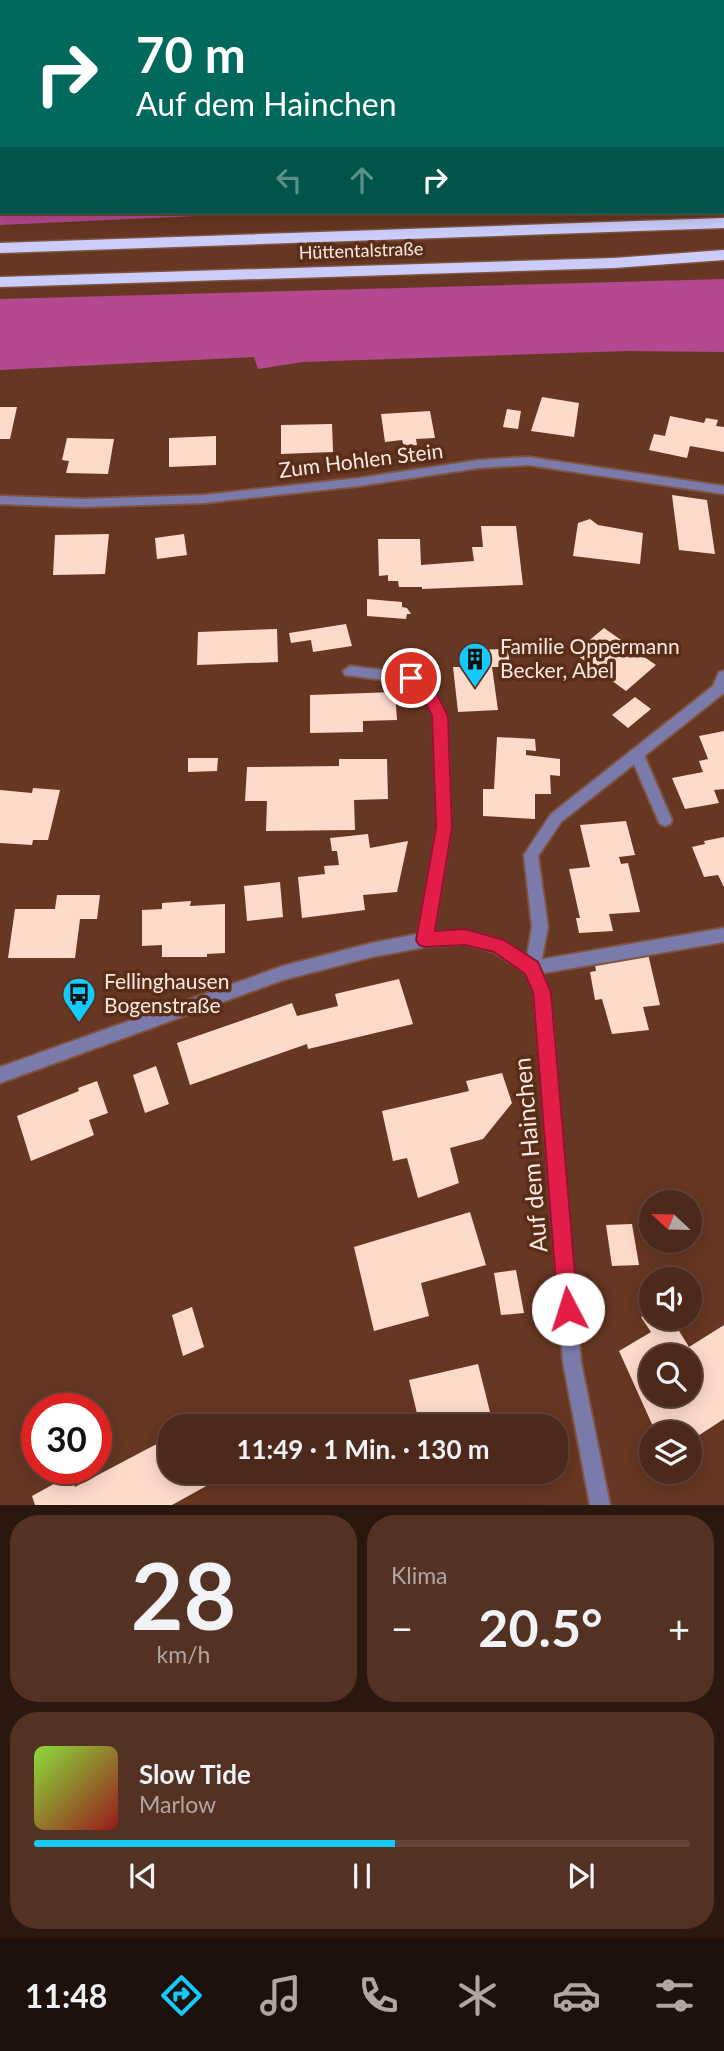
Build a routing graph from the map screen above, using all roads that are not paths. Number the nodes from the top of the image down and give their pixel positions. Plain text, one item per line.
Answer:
1 (724, 220) edge
2 (0, 248) edge
3 (724, 255) edge
4 (724, 262) edge
5 (614, 263) junction
6 (0, 282) edge
7 (724, 490) edge
8 (0, 500) edge
9 (350, 671) dead end
10 (724, 676) edge
11 (637, 755) junction
12 (665, 820) dead end
13 (724, 935) edge
14 (425, 940) junction
15 (532, 968) junction
16 (0, 1075) edge
17 (600, 1505) edge

1 - 2 highway, Hüttentalstraße
3 - 5 highway, Hüttentalstraße
4 - 5 highway
5 - 6 highway, Hüttentalstraße
7 - 8 street, Zum Hohlen Stein
9 - 14 street
10 - 11 street, Auf dem Hainchen
11 - 12 street
11 - 15 street, Auf dem Hainchen
13 - 15 street
14 - 15 street
14 - 16 street
15 - 17 street, Auf dem Hainchen

